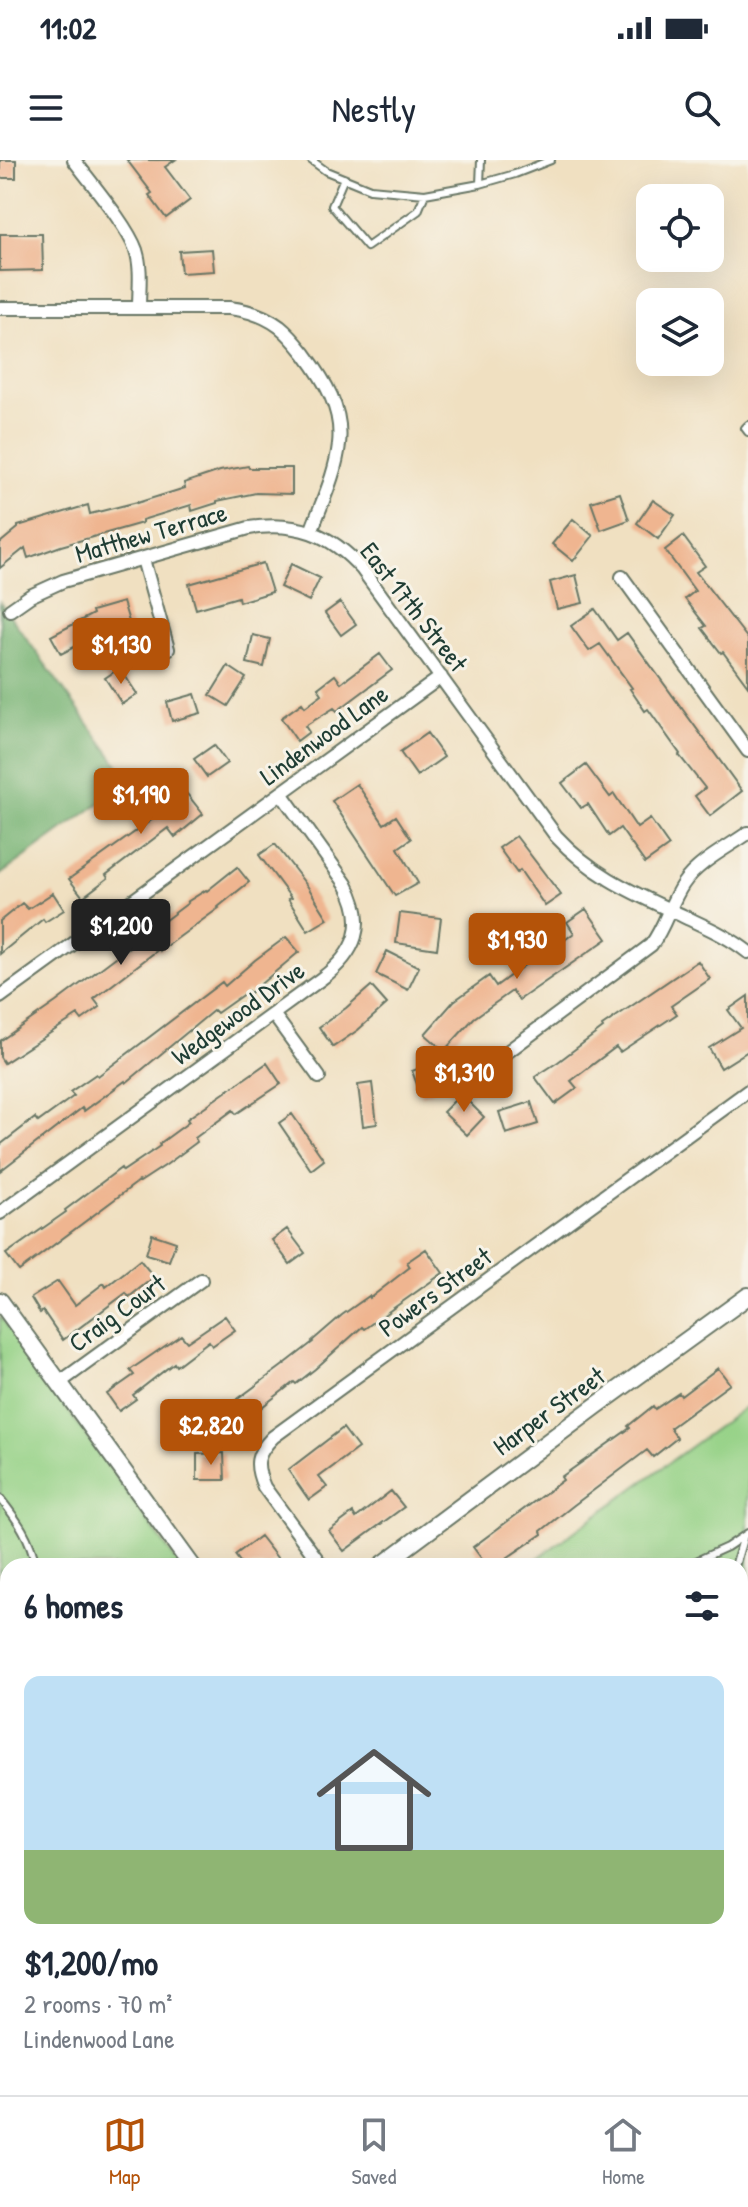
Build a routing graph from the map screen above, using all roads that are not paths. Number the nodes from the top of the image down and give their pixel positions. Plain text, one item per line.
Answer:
1 (74, 160) edge
2 (311, 160) edge
3 (481, 160) edge
4 (551, 160) edge
5 (344, 178) junction
6 (480, 184) junction
7 (425, 194) junction
8 (0, 308) edge
9 (139, 308) junction
10 (748, 425) edge
11 (748, 432) edge
12 (311, 532) junction
13 (143, 559) junction
14 (622, 577) dead end
15 (10, 610) dead end
16 (168, 649) dead end
17 (441, 677) junction
18 (748, 751) edge
19 (281, 793) junction
20 (748, 833) edge
21 (670, 910) junction
22 (748, 952) edge
23 (0, 997) edge
24 (273, 1014) junction
25 (499, 1058) dead end
26 (319, 1077) dead end
27 (748, 1091) edge
28 (0, 1213) edge
29 (201, 1280) dead end
30 (748, 1296) edge
31 (0, 1301) edge
32 (59, 1383) junction
33 (0, 1498) edge
34 (746, 1536) edge
35 (36, 1558) edge
36 (186, 1558) edge
37 (316, 1558) edge
38 (392, 1558) edge
39 (701, 1558) edge
40 (738, 1558) edge

1 - 9 street
2 - 5 lane
3 - 6 lane
4 - 6 lane
5 - 7 lane
5 - 7 lane
6 - 7 lane
8 - 9 street
9 - 12 street
10 - 11 lane
12 - 13 street, Matthew Terrace
12 - 17 street, East 17th Street
13 - 15 street, Matthew Terrace
13 - 16 street
14 - 18 street
17 - 19 street, Lindenwood Lane
17 - 21 street, East 17th Street
19 - 23 street, Lindenwood Lane
19 - 24 street, Wedgewood Drive
20 - 21 street
21 - 22 street, East 17th Street
21 - 25 street
24 - 26 street
24 - 28 street, Wedgewood Drive
27 - 37 street, Powers Street
29 - 32 street, Craig Court
30 - 38 street, Harper Street
31 - 32 street
32 - 36 street
33 - 35 lane
34 - 39 lane
34 - 40 lane

